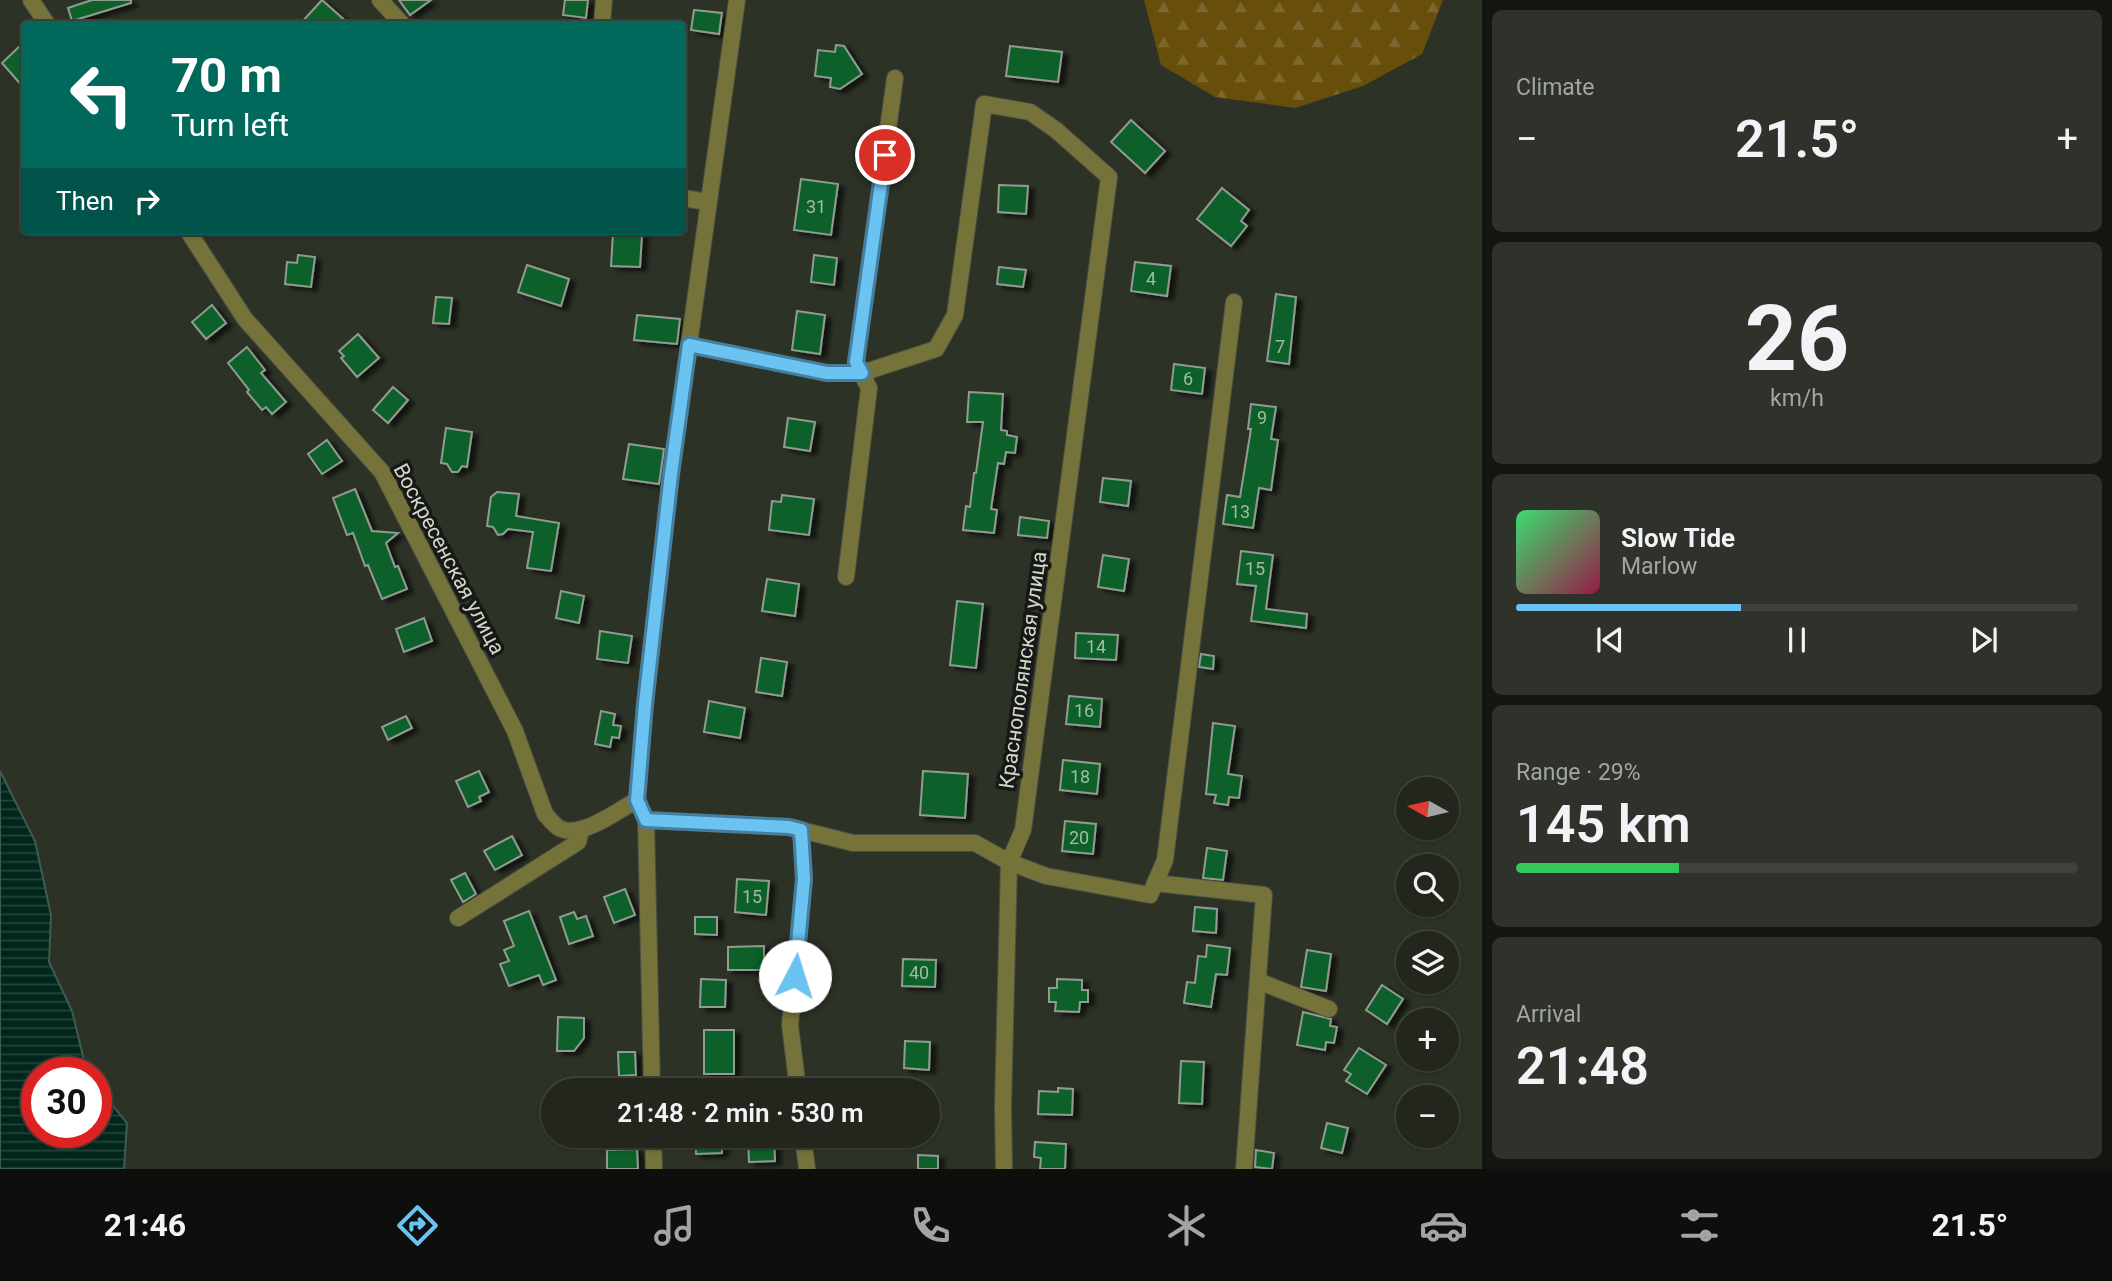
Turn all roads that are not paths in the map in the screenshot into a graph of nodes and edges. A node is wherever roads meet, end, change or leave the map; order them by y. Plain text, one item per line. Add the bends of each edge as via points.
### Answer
1 (31, 0) edge
2 (380, 0) edge
3 (604, 0) edge
4 (737, 0) edge
5 (45, 21) edge
6 (399, 21) edge
7 (602, 21) edge
8 (895, 78) dead end
9 (686, 199) edge
10 (708, 202) junction
11 (191, 235) edge
12 (1234, 302) dead end
13 (689, 345) junction
14 (862, 373) junction
15 (846, 577) dead end
16 (637, 800) junction
17 (646, 820) junction
18 (801, 830) junction
19 (581, 831) junction
20 (1009, 862) junction
21 (1153, 889) junction
22 (458, 918) dead end
23 (1258, 981) junction
24 (1329, 1009) dead end
25 (652, 1078) edge
26 (797, 1078) edge
27 (653, 1148) edge
28 (804, 1148) edge
29 (654, 1169) edge
30 (807, 1169) edge
31 (1004, 1169) edge
32 (1244, 1169) edge

1 - 5 street
2 - 6 street
3 - 7 street
4 - 10 street
8 - 14 street via 856,362
9 - 10 street
10 - 13 street
11 - 19 street, Воскресенская улица via 245,319 382,472 515,731 545,814 561,829
12 - 21 street via 1165,860
13 - 14 street via 827,373
13 - 16 street
14 - 15 street via 869,388
14 - 20 street, Краснополянская улица via 936,349 955,315 984,104 1030,112 1109,177 1023,830
16 - 17 street
16 - 19 street
17 - 18 street
17 - 25 street
18 - 20 street via 853,843 975,843
18 - 26 street via 804,879 790,1025
19 - 22 street via 578,842
20 - 21 street via 1046,876
20 - 31 street, Краснополянская улица
21 - 23 street via 1264,895
23 - 24 street
23 - 32 street
27 - 29 street
28 - 30 street

